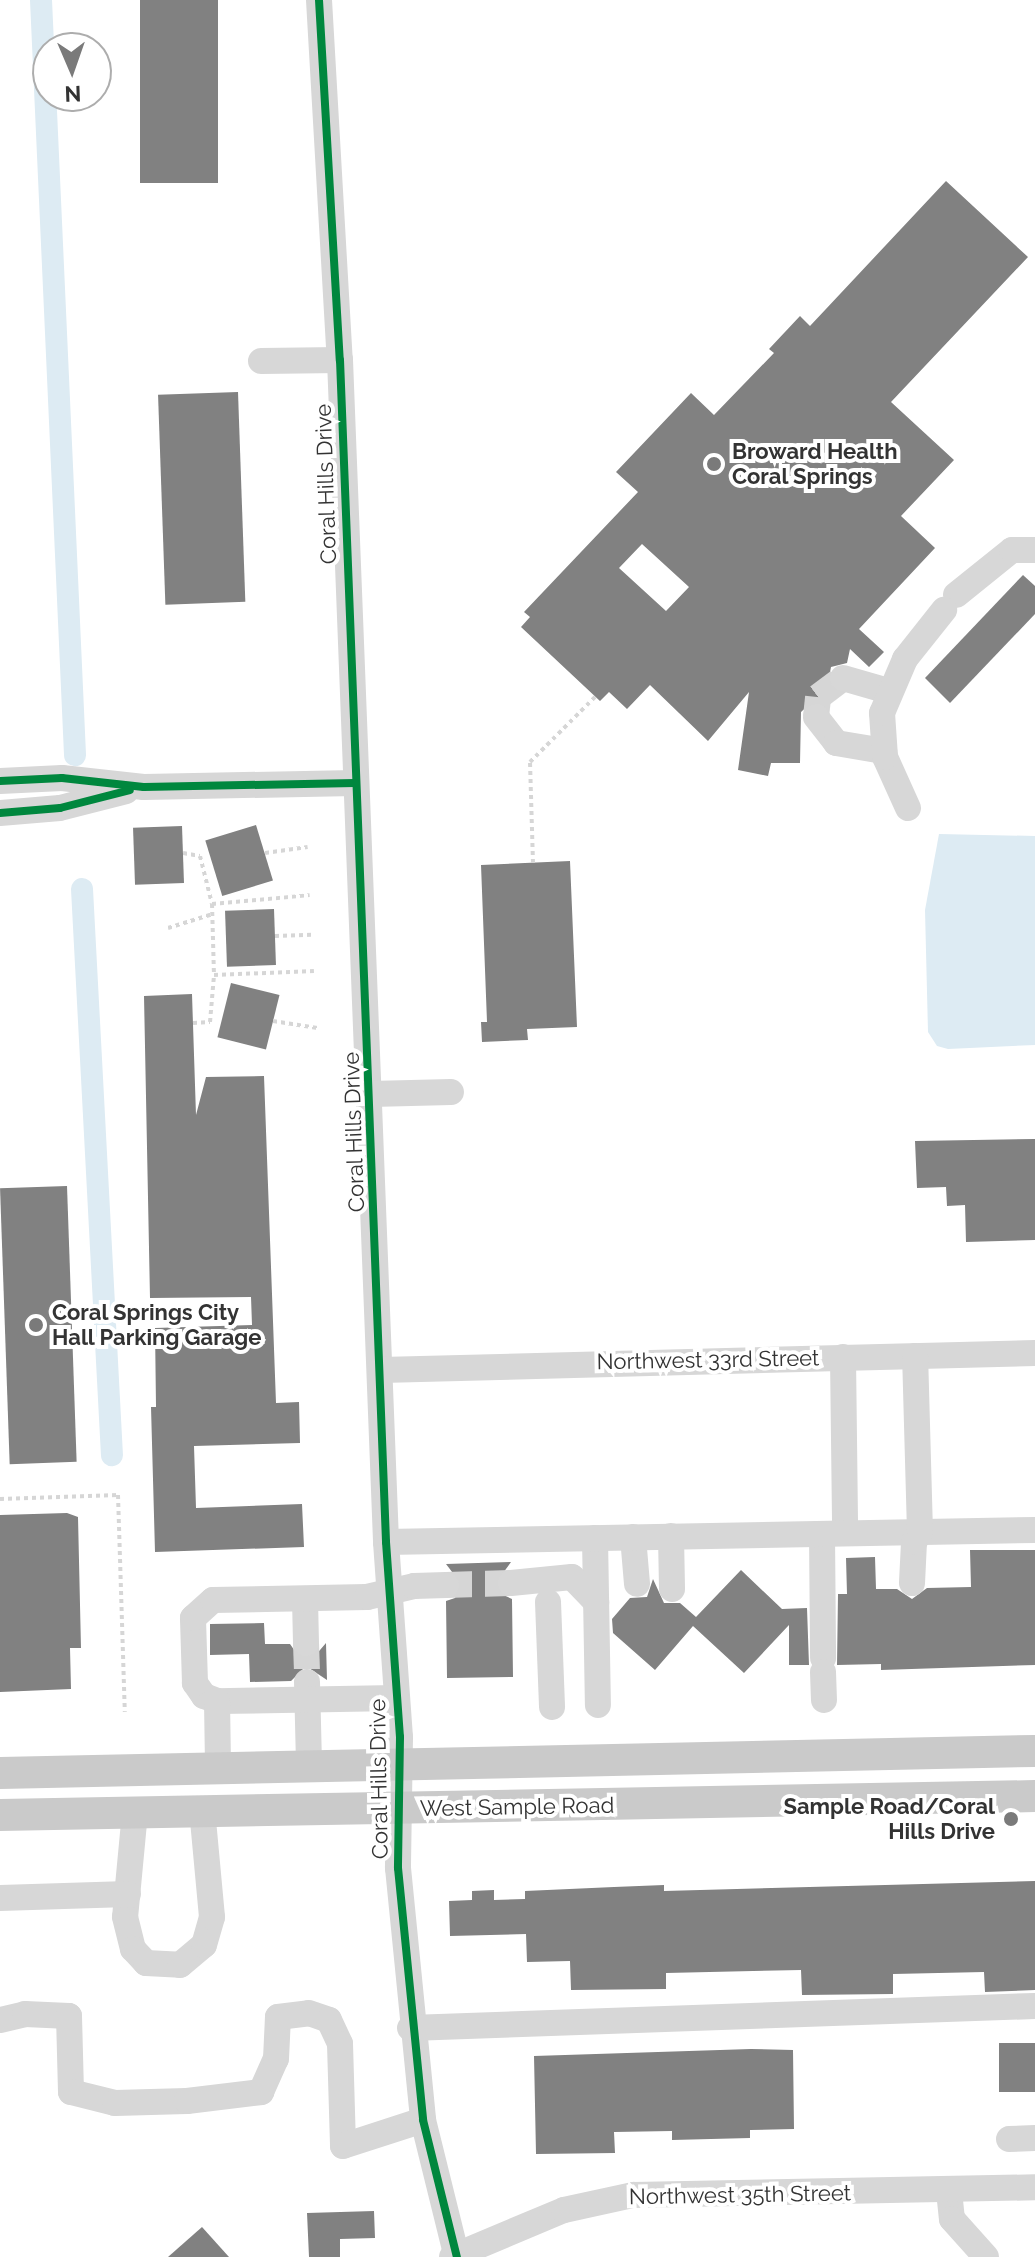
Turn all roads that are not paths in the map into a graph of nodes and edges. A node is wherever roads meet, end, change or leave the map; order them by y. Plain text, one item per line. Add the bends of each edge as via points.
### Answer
1 (319, 0) edge
2 (340, 360) junction
3 (261, 361) dead end
4 (1035, 550) edge
5 (843, 678) dead end
6 (888, 691) junction
7 (816, 717) dead end
8 (884, 751) junction
9 (0, 781) edge
10 (355, 783) junction
11 (144, 787) junction
12 (908, 808) dead end
13 (0, 813) edge
14 (451, 1092) dead end
15 (371, 1094) junction
16 (1035, 1353) edge
17 (915, 1356) junction
18 (843, 1357) junction
19 (381, 1370) junction
20 (1035, 1530) edge
21 (920, 1532) junction
22 (833, 1533) junction
23 (671, 1536) junction
24 (633, 1537) junction
25 (587, 1538) junction
26 (528, 1539) junction
27 (386, 1542) junction
28 (572, 1577) junction
29 (912, 1583) dead end
30 (637, 1584) dead end
31 (443, 1585) tunnel mouth
32 (672, 1589) dead end
33 (389, 1596) junction
34 (305, 1599) junction
35 (548, 1602) dead end
36 (596, 1602) junction
37 (306, 1643) tunnel mouth
38 (307, 1689) junction
39 (396, 1698) junction
40 (824, 1700) dead end
41 (217, 1701) junction
42 (598, 1705) dead end
43 (552, 1707) dead end
44 (1035, 1751) edge
45 (399, 1764) junction
46 (1035, 1764) edge
47 (309, 1766) junction
48 (218, 1768) junction
49 (0, 1773) edge
50 (1035, 1796) edge
51 (937, 1798) junction
52 (398, 1809) junction
53 (202, 1810) junction
54 (135, 1812) junction
55 (0, 1815) edge
56 (128, 1894) junction
57 (0, 1898) edge
58 (1035, 2006) edge
59 (0, 2020) edge
60 (410, 2028) junction
61 (423, 2120) junction
62 (1035, 2187) edge
63 (949, 2191) junction
64 (455, 2256) edge
65 (986, 2257) edge

1 - 2 street, Coral Hills Drive
2 - 3 street
2 - 10 street, Coral Hills Drive
4 - 6 street via 1012,550 950,602
5 - 6 street
6 - 8 street via 882,713
7 - 8 street via 836,743
8 - 12 street
9 - 11 street via 62,778
10 - 11 street
10 - 15 street, Coral Hills Drive
11 - 13 street via 60,808
14 - 15 street
15 - 19 street, Coral Hills Drive
16 - 17 street, Northwest 33rd Street
17 - 18 street, Northwest 33rd Street
17 - 21 street
18 - 19 street, Northwest 33rd Street
18 - 22 street
19 - 27 street, Coral Hills Drive
20 - 21 street
21 - 22 street
21 - 29 street via 914,1542
22 - 23 street
22 - 40 street
23 - 24 street
23 - 32 street
24 - 25 street
24 - 30 street
25 - 26 street
25 - 28 street
25 - 36 street
26 - 27 street
26 - 28 street via 520,1581
27 - 33 street, Coral Hills Drive
28 - 36 street
31 - 33 street via 414,1586
33 - 34 street
33 - 39 street, Coral Hills Drive
34 - 37 street
34 - 41 street via 213,1600 198,1609 193,1618 195,1683 197,1691
35 - 43 street
36 - 42 street
38 - 39 street
38 - 41 street
38 - 47 street
39 - 45 street, Coral Hills Drive
41 - 48 street
44 - 45 main road, West Sample Road
45 - 47 main road, West Sample Road
45 - 52 street, Coral Hills Drive
46 - 51 main road
47 - 48 main road, West Sample Road
48 - 49 main road, West Sample Road
50 - 51 main road, West Sample Road
51 - 52 main road, West Sample Road
52 - 53 main road, West Sample Road
52 - 60 street, Coral Hills Drive
53 - 54 main road, West Sample Road
53 - 56 street via 212,1917 204,1945 193,1959 180,1965 146,1963 133,1949 125,1917
54 - 55 main road, West Sample Road
54 - 56 street
56 - 57 street
58 - 60 street
59 - 61 street via 25,2014 69,2016 71,2092 115,2103 172,2102 261,2092 276,2059 278,2017 309,2013 329,2020 340,2044 343,2146
60 - 61 street, Coral Hills Drive
61 - 64 street, Coral Hills Drive
62 - 63 street, Northwest 35th Street
63 - 64 street, Northwest 35th Street via 633,2195 564,2210
63 - 65 street via 952,2219

